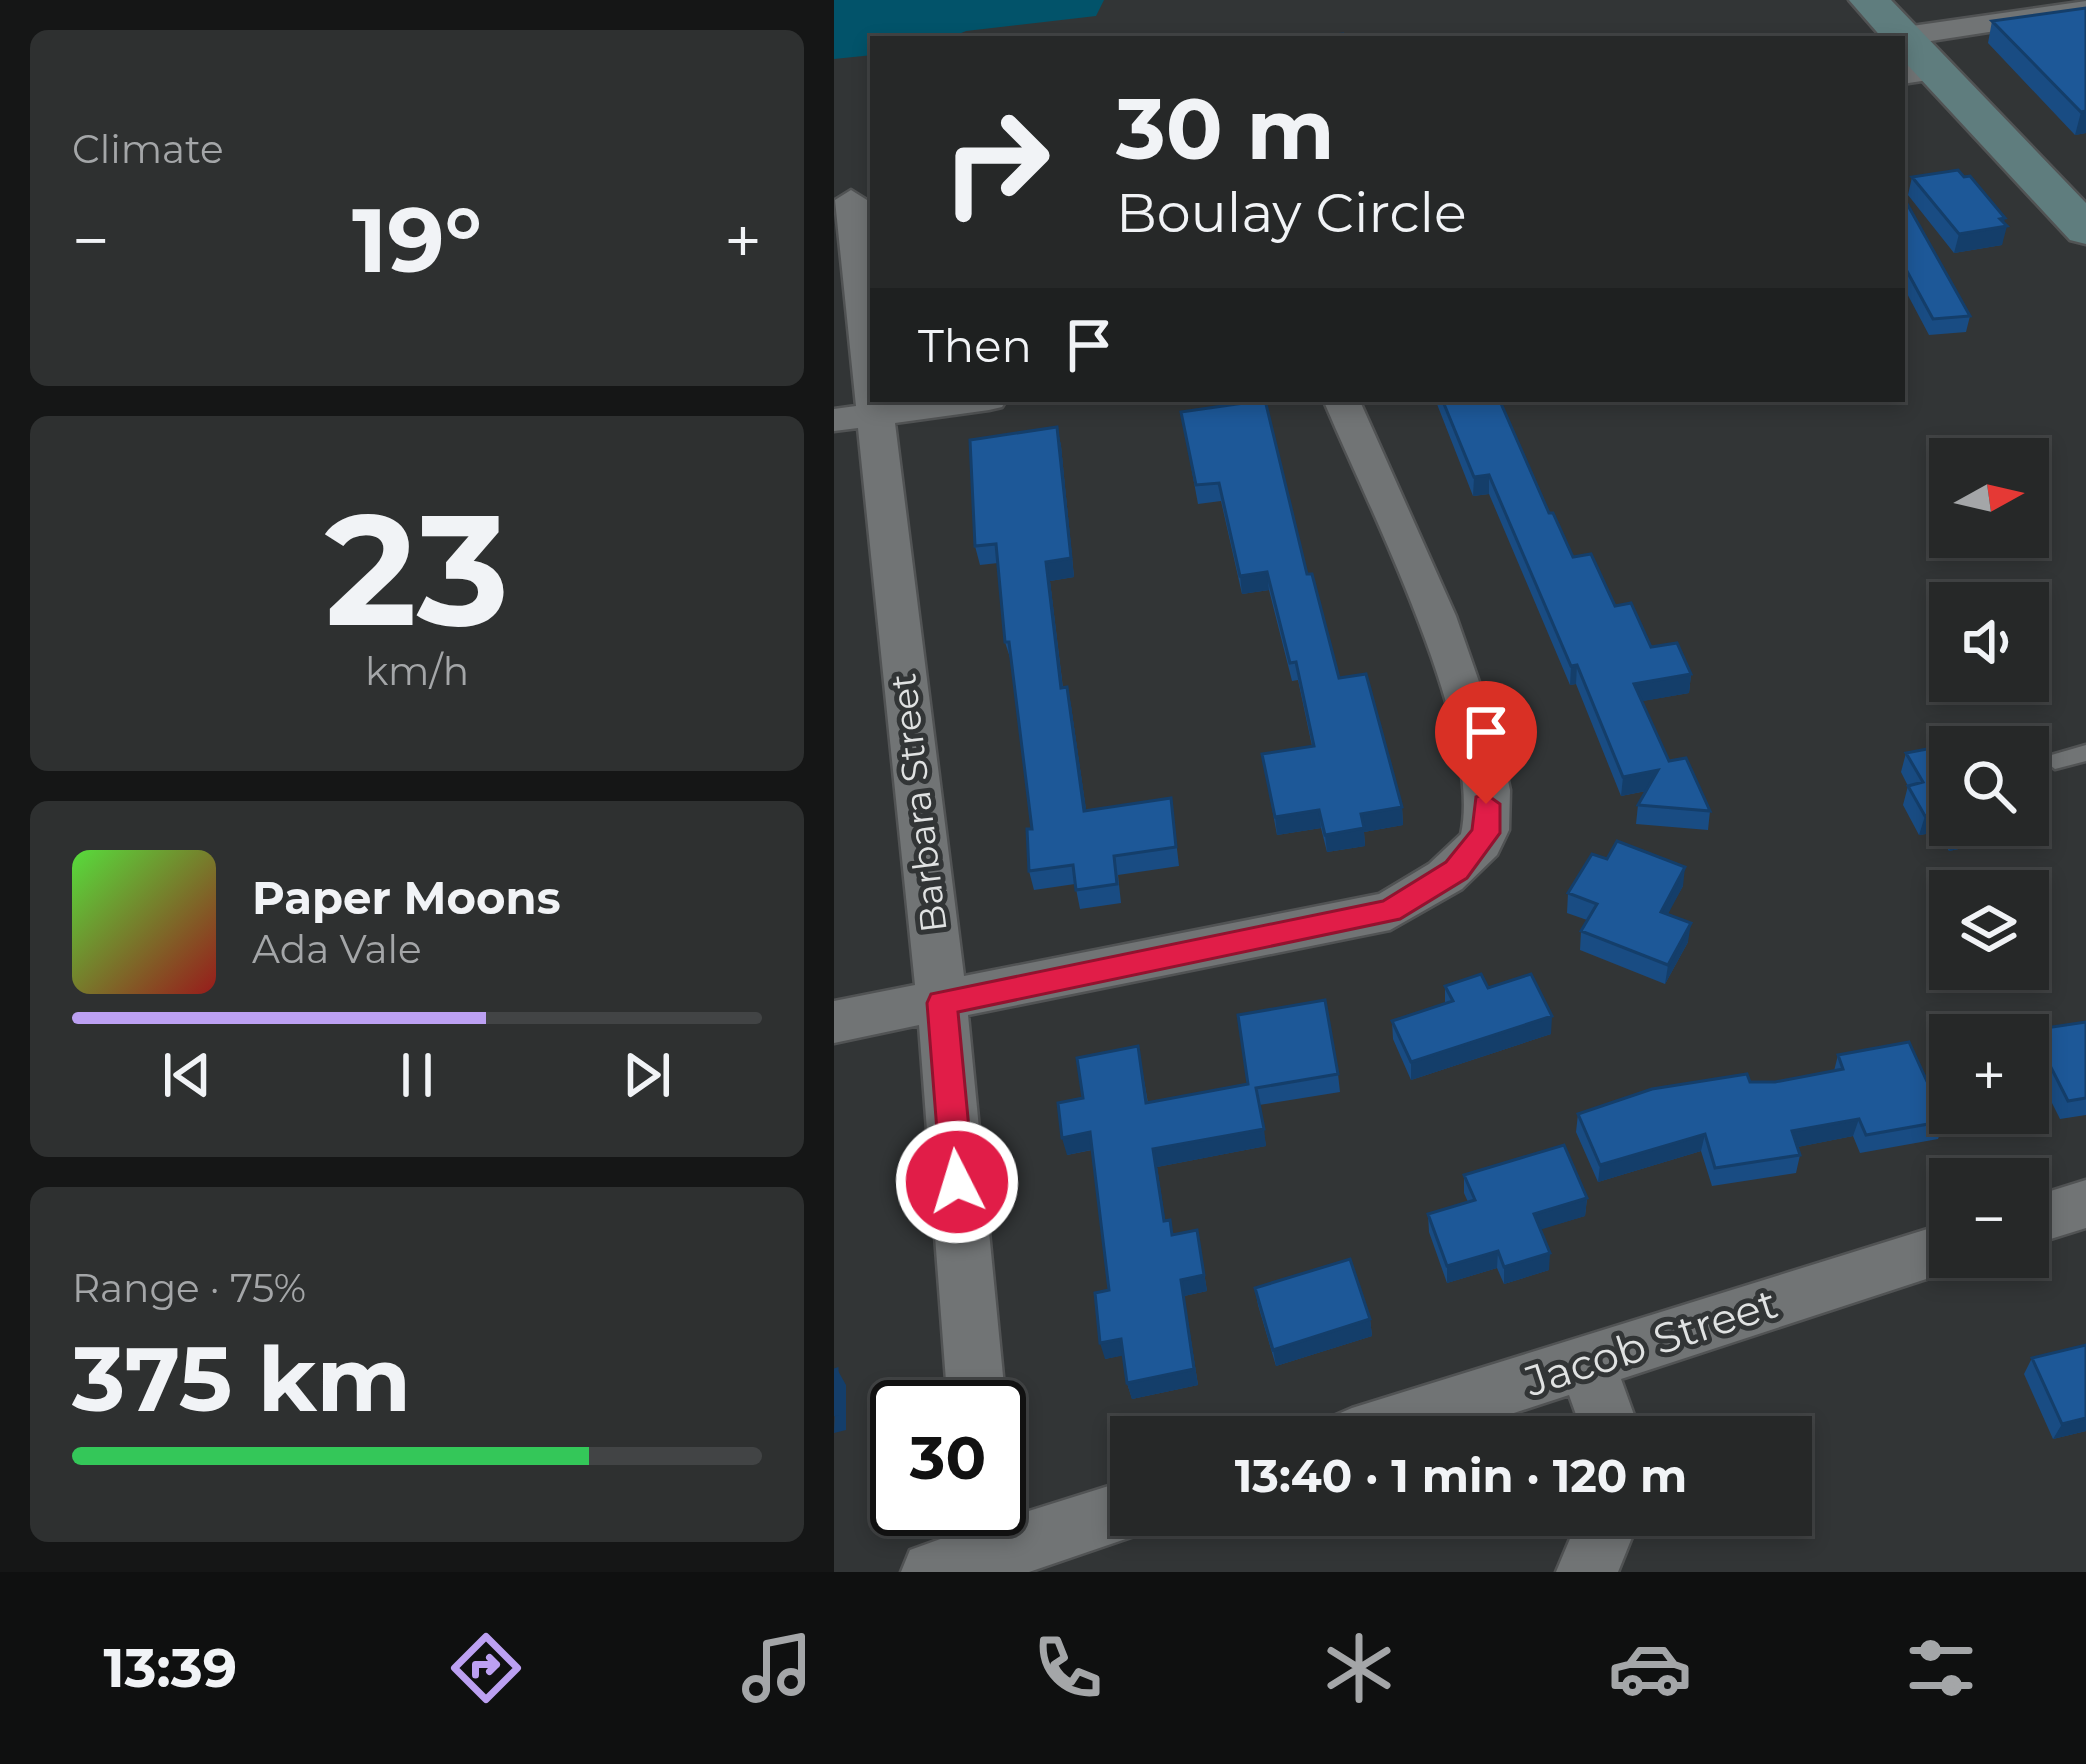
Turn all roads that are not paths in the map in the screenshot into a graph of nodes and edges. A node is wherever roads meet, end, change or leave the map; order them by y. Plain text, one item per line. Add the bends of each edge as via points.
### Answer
1 (1869, 0) edge
2 (2081, 6) edge
3 (1896, 36) edge
4 (1915, 61) edge
5 (853, 200) edge
6 (2086, 230) edge
7 (966, 402) edge
8 (1342, 402) edge
9 (853, 417) edge
10 (2086, 753) edge
11 (2055, 760) dead end
12 (942, 1003) junction
13 (834, 1022) edge
14 (2086, 1204) edge
15 (2049, 1215) edge
16 (1929, 1254) edge
17 (1586, 1363) junction
18 (975, 1380) edge
19 (1418, 1416) edge
20 (1605, 1416) edge
21 (1110, 1514) edge
22 (1602, 1536) edge
23 (969, 1545) edge
24 (1587, 1572) edge

1 - 3 main road
2 - 4 street
4 - 6 main road
5 - 9 street, Barbara Street
7 - 9 street
8 - 12 street via 1446,644 1486,776 1486,833 1456,870 1390,910
9 - 12 street, Barbara Street
10 - 11 lane
12 - 13 street
12 - 18 street, Barbara Street
14 - 15 street
16 - 17 street, Jacob Street
17 - 19 street, Jacob Street
17 - 20 street
21 - 23 street
22 - 24 street

